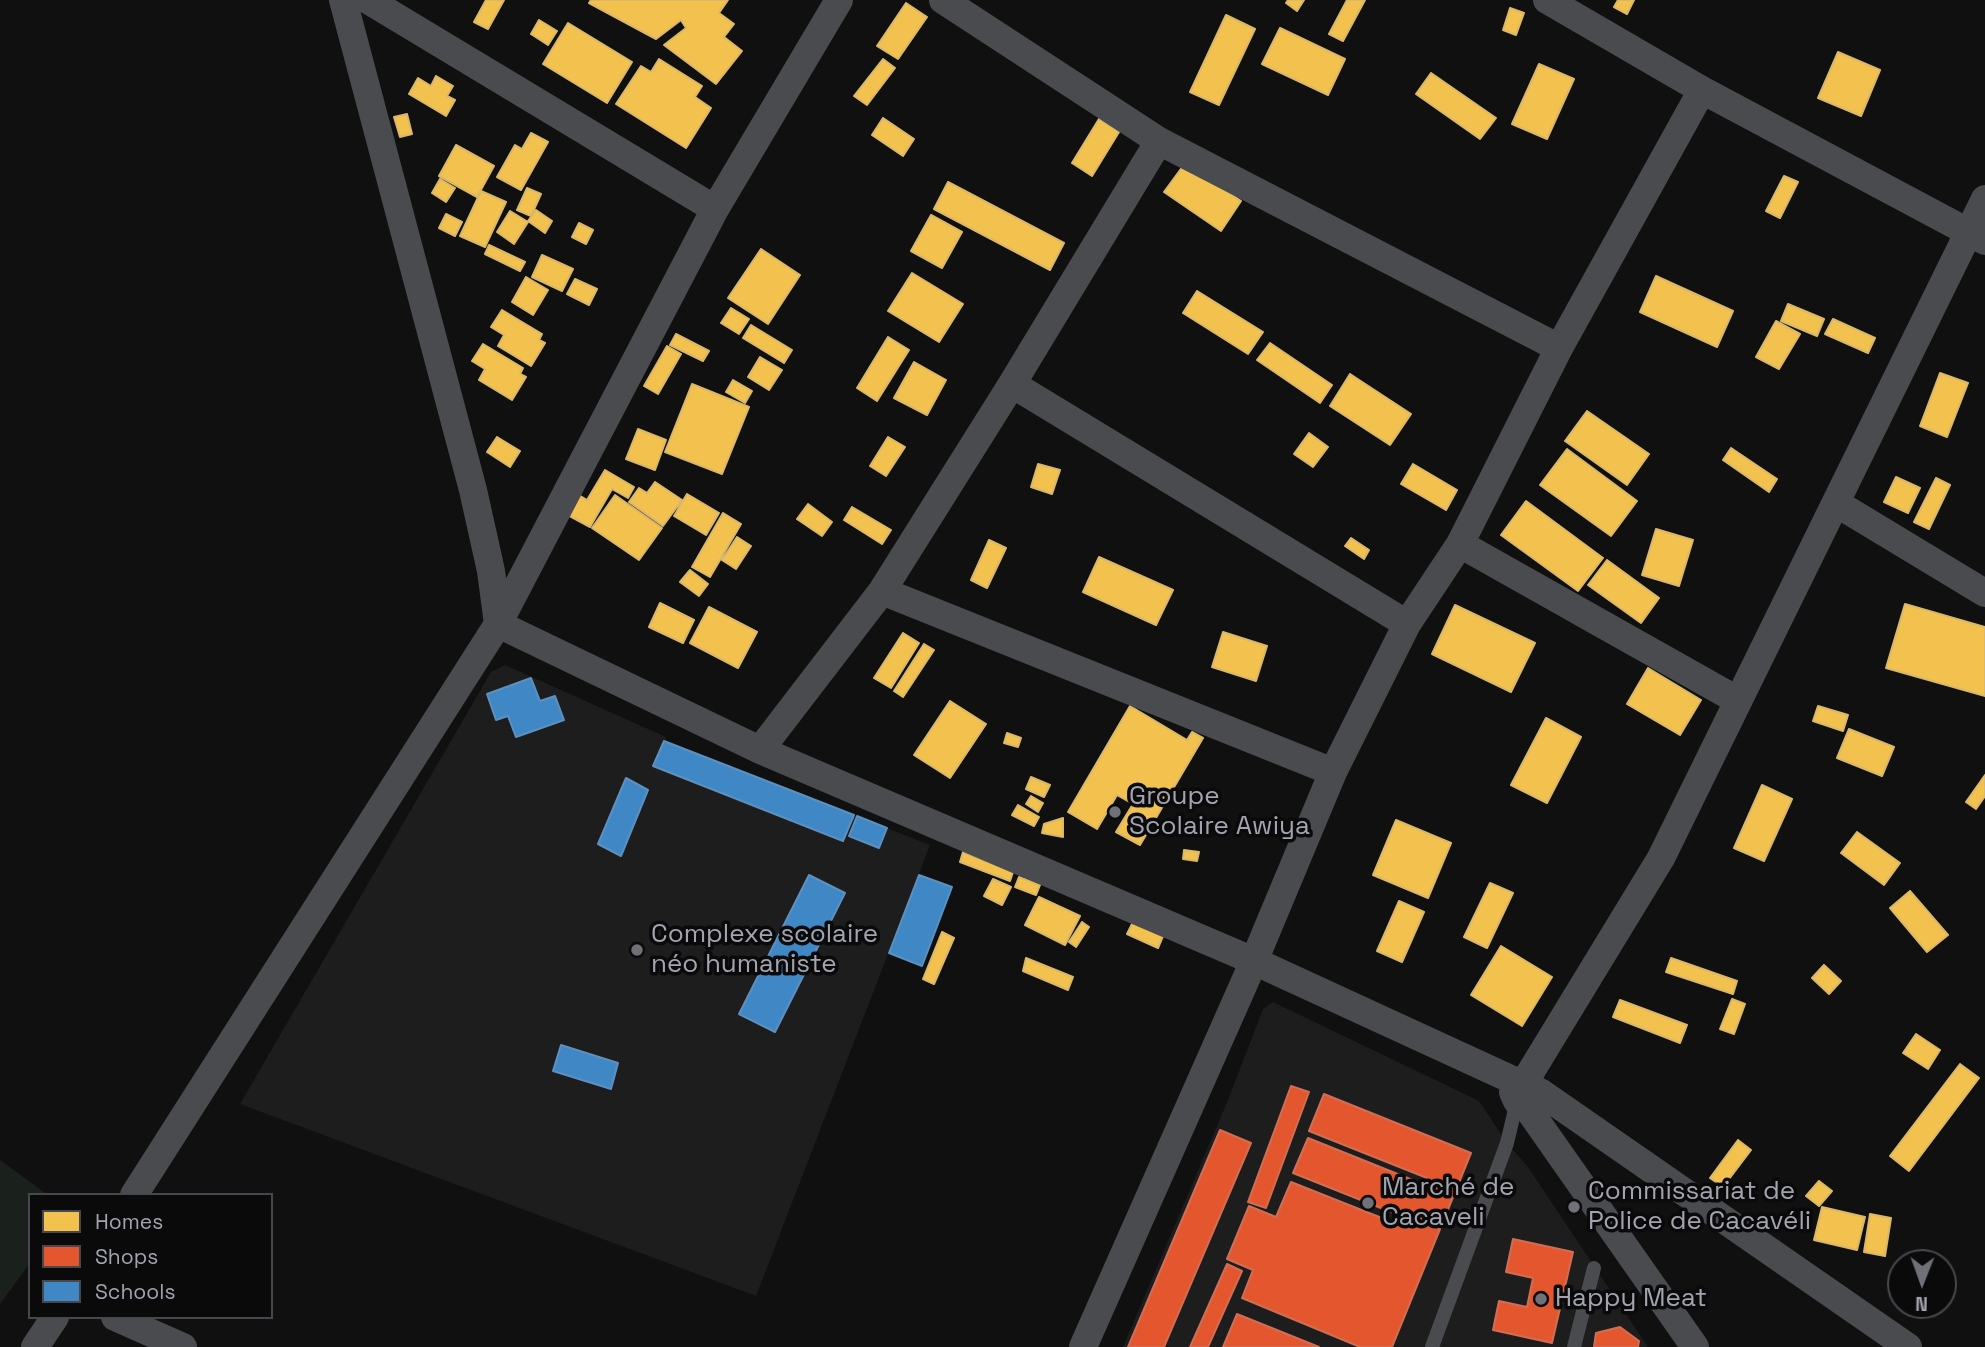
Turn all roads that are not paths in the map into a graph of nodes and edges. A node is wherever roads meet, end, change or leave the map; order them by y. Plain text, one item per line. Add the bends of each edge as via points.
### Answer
1 (343, 0) edge
2 (368, 0) edge
3 (839, 0) edge
4 (943, 0) edge
5 (1547, 0) edge
6 (1702, 90) junction
7 (1159, 141) junction
8 (1985, 199) edge
9 (715, 209) junction
10 (1976, 236) edge
11 (1559, 348) junction
12 (1012, 384) junction
13 (1836, 503) junction
14 (1460, 544) junction
15 (882, 591) junction
16 (1985, 593) edge
17 (498, 624) junction
18 (1407, 624) junction
19 (1737, 700) junction
20 (760, 750) junction
21 (1332, 772) junction
22 (1254, 961) junction
23 (1525, 1092) junction
24 (135, 1193) edge
25 (1594, 1268) dead end
26 (54, 1319) edge
27 (120, 1319) edge
28 (35, 1347) edge
29 (183, 1347) edge
30 (1083, 1347) edge
31 (1432, 1347) edge
32 (1574, 1347) edge
33 (1695, 1347) edge
34 (1908, 1347) edge

1 - 17 street via 473,490
2 - 9 street
3 - 9 street
4 - 7 street
5 - 6 street
6 - 10 street
6 - 11 street
7 - 11 street
7 - 12 street
8 - 10 street
9 - 17 street
10 - 13 street
11 - 14 street
12 - 15 street
12 - 18 street
13 - 16 street
13 - 19 street
14 - 18 street
14 - 19 street
15 - 20 street
15 - 21 street
17 - 20 street
17 - 24 street
18 - 21 street
19 - 23 street via 1661,858
20 - 22 street
21 - 22 street
22 - 23 street
22 - 30 street
23 - 31 lane
23 - 33 street
23 - 34 street
25 - 32 lane
26 - 28 street
27 - 29 street

